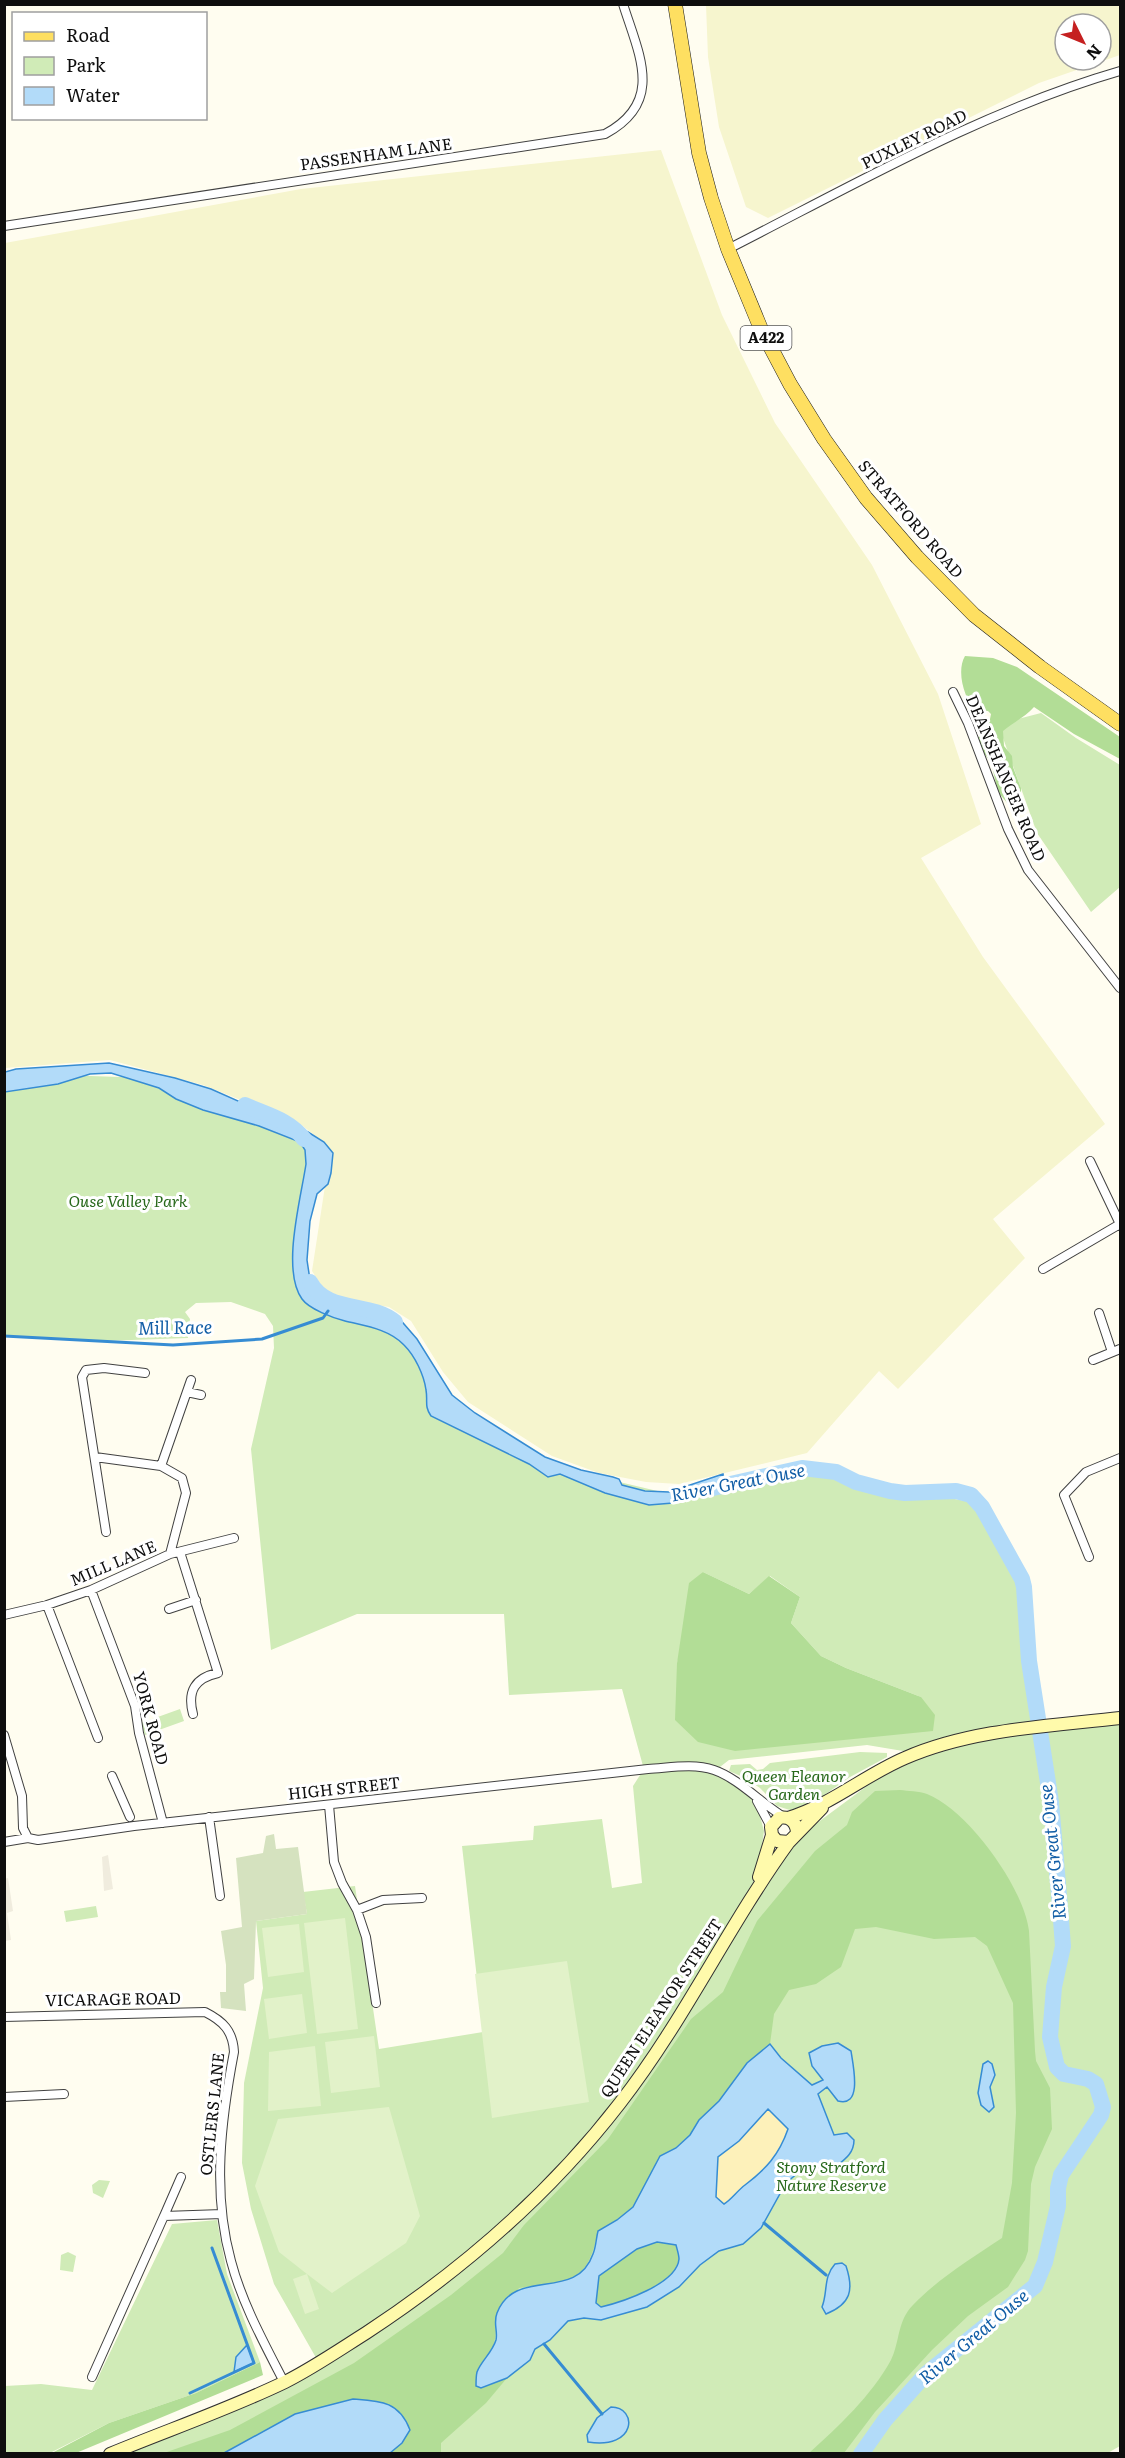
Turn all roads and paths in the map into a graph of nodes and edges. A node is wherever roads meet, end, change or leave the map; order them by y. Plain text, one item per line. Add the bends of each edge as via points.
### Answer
1 (623, 4) edge
2 (675, 4) edge
3 (1120, 71) edge
4 (4, 226) edge
5 (728, 249) junction
6 (953, 692) dead end
7 (1120, 724) edge
8 (1120, 988) edge
9 (1090, 1161) dead end
10 (1120, 1225) edge
11 (1043, 1269) dead end
12 (1099, 1313) dead end
13 (1117, 1350) edge
14 (1093, 1360) dead end
15 (145, 1373) dead end
16 (191, 1380) dead end
17 (187, 1392) junction
18 (201, 1395) dead end
19 (95, 1457) junction
20 (1120, 1458) edge
21 (161, 1466) junction
22 (106, 1532) dead end
23 (234, 1538) dead end
24 (180, 1552) junction
25 (170, 1554) junction
26 (1089, 1557) dead end
27 (91, 1590) junction
28 (196, 1600) junction
29 (47, 1605) junction
30 (169, 1609) dead end
31 (4, 1615) edge
32 (193, 1714) dead end
33 (1116, 1719) edge
34 (4, 1735) edge
35 (98, 1738) dead end
36 (112, 1776) dead end
37 (755, 1798) junction
38 (829, 1801) junction
39 (329, 1805) junction
40 (130, 1817) dead end
41 (209, 1817) junction
42 (786, 1817) junction
43 (163, 1823) junction
44 (771, 1831) junction
45 (793, 1837) junction
46 (27, 1838) junction
47 (4, 1842) edge
48 (756, 1887) junction
49 (220, 1896) dead end
50 (422, 1898) dead end
51 (357, 1911) junction
52 (376, 2003) dead end
53 (4, 2017) edge
54 (221, 2020) joint
55 (64, 2094) dead end
56 (4, 2097) edge
57 (182, 2177) dead end
58 (222, 2214) junction
59 (164, 2216) junction
60 (92, 2377) dead end
61 (284, 2382) junction
62 (110, 2454) edge

1 - 4 street, PASSENHAM LANE via 644,72 642,88 638,106 627,120 605,134
2 - 5 main road, STRATFORD ROAD / A422 via 699,153
3 - 5 street, PUXLEY ROAD via 1079,83 944,139
5 - 7 main road, STRATFORD ROAD / A422 via 761,329 790,384 866,498 974,615
6 - 8 street, DEANSHANGER ROAD via 1028,870
9 - 10 street
10 - 11 street
12 - 13 street
13 - 14 street
15 - 19 street via 86,1370 82,1377
16 - 17 street
17 - 18 street
17 - 21 street
19 - 21 street
19 - 22 street
20 - 26 street via 1086,1472 1064,1495
21 - 25 street via 183,1478 186,1493
23 - 24 street, MILL LANE
24 - 25 street, MILL LANE
24 - 28 street
25 - 27 street, MILL LANE
27 - 29 street, MILL LANE
27 - 43 street, YORK ROAD via 135,1706
28 - 30 street
28 - 32 street via 218,1673 206,1676 191,1690
29 - 31 street, MILL LANE
29 - 35 street
33 - 38 street, QUEEN ELEANOR STREET via 1000,1733 934,1748 879,1770
34 - 46 street via 22,1796
36 - 40 street
37 - 39 street, HIGH STREET via 715,1770 689,1766
37 - 42 street, HIGH STREET
37 - 44 street
38 - 42 street, QUEEN ELEANOR STREET
38 - 45 street, QUEEN ELEANOR STREET
39 - 41 street, HIGH STREET
39 - 51 street via 334,1862
41 - 43 street, HIGH STREET
41 - 49 street
42 - 44 street via 779,1818
42 - 45 street via 795,1823
43 - 46 street, HIGH STREET via 38,1840
44 - 45 street via 781,1843
44 - 48 street, QUEEN ELEANOR STREET
45 - 48 street, QUEEN ELEANOR STREET
46 - 47 street, HIGH STREET
48 - 61 street, QUEEN ELEANOR STREET via 653,2056 621,2102 553,2181 494,2238 436,2284 320,2363
50 - 51 street via 383,1900
51 - 52 street via 366,1937
53 - 54 street, VICARAGE ROAD via 205,2012
54 - 58 street, OSTLERS LANE via 233,2041 234,2052 223,2122 219,2178
55 - 56 street
57 - 59 street
58 - 59 street
58 - 61 street, OSTLERS LANE via 230,2260 251,2316
59 - 60 street
61 - 62 street, QUEEN ELEANOR STREET

